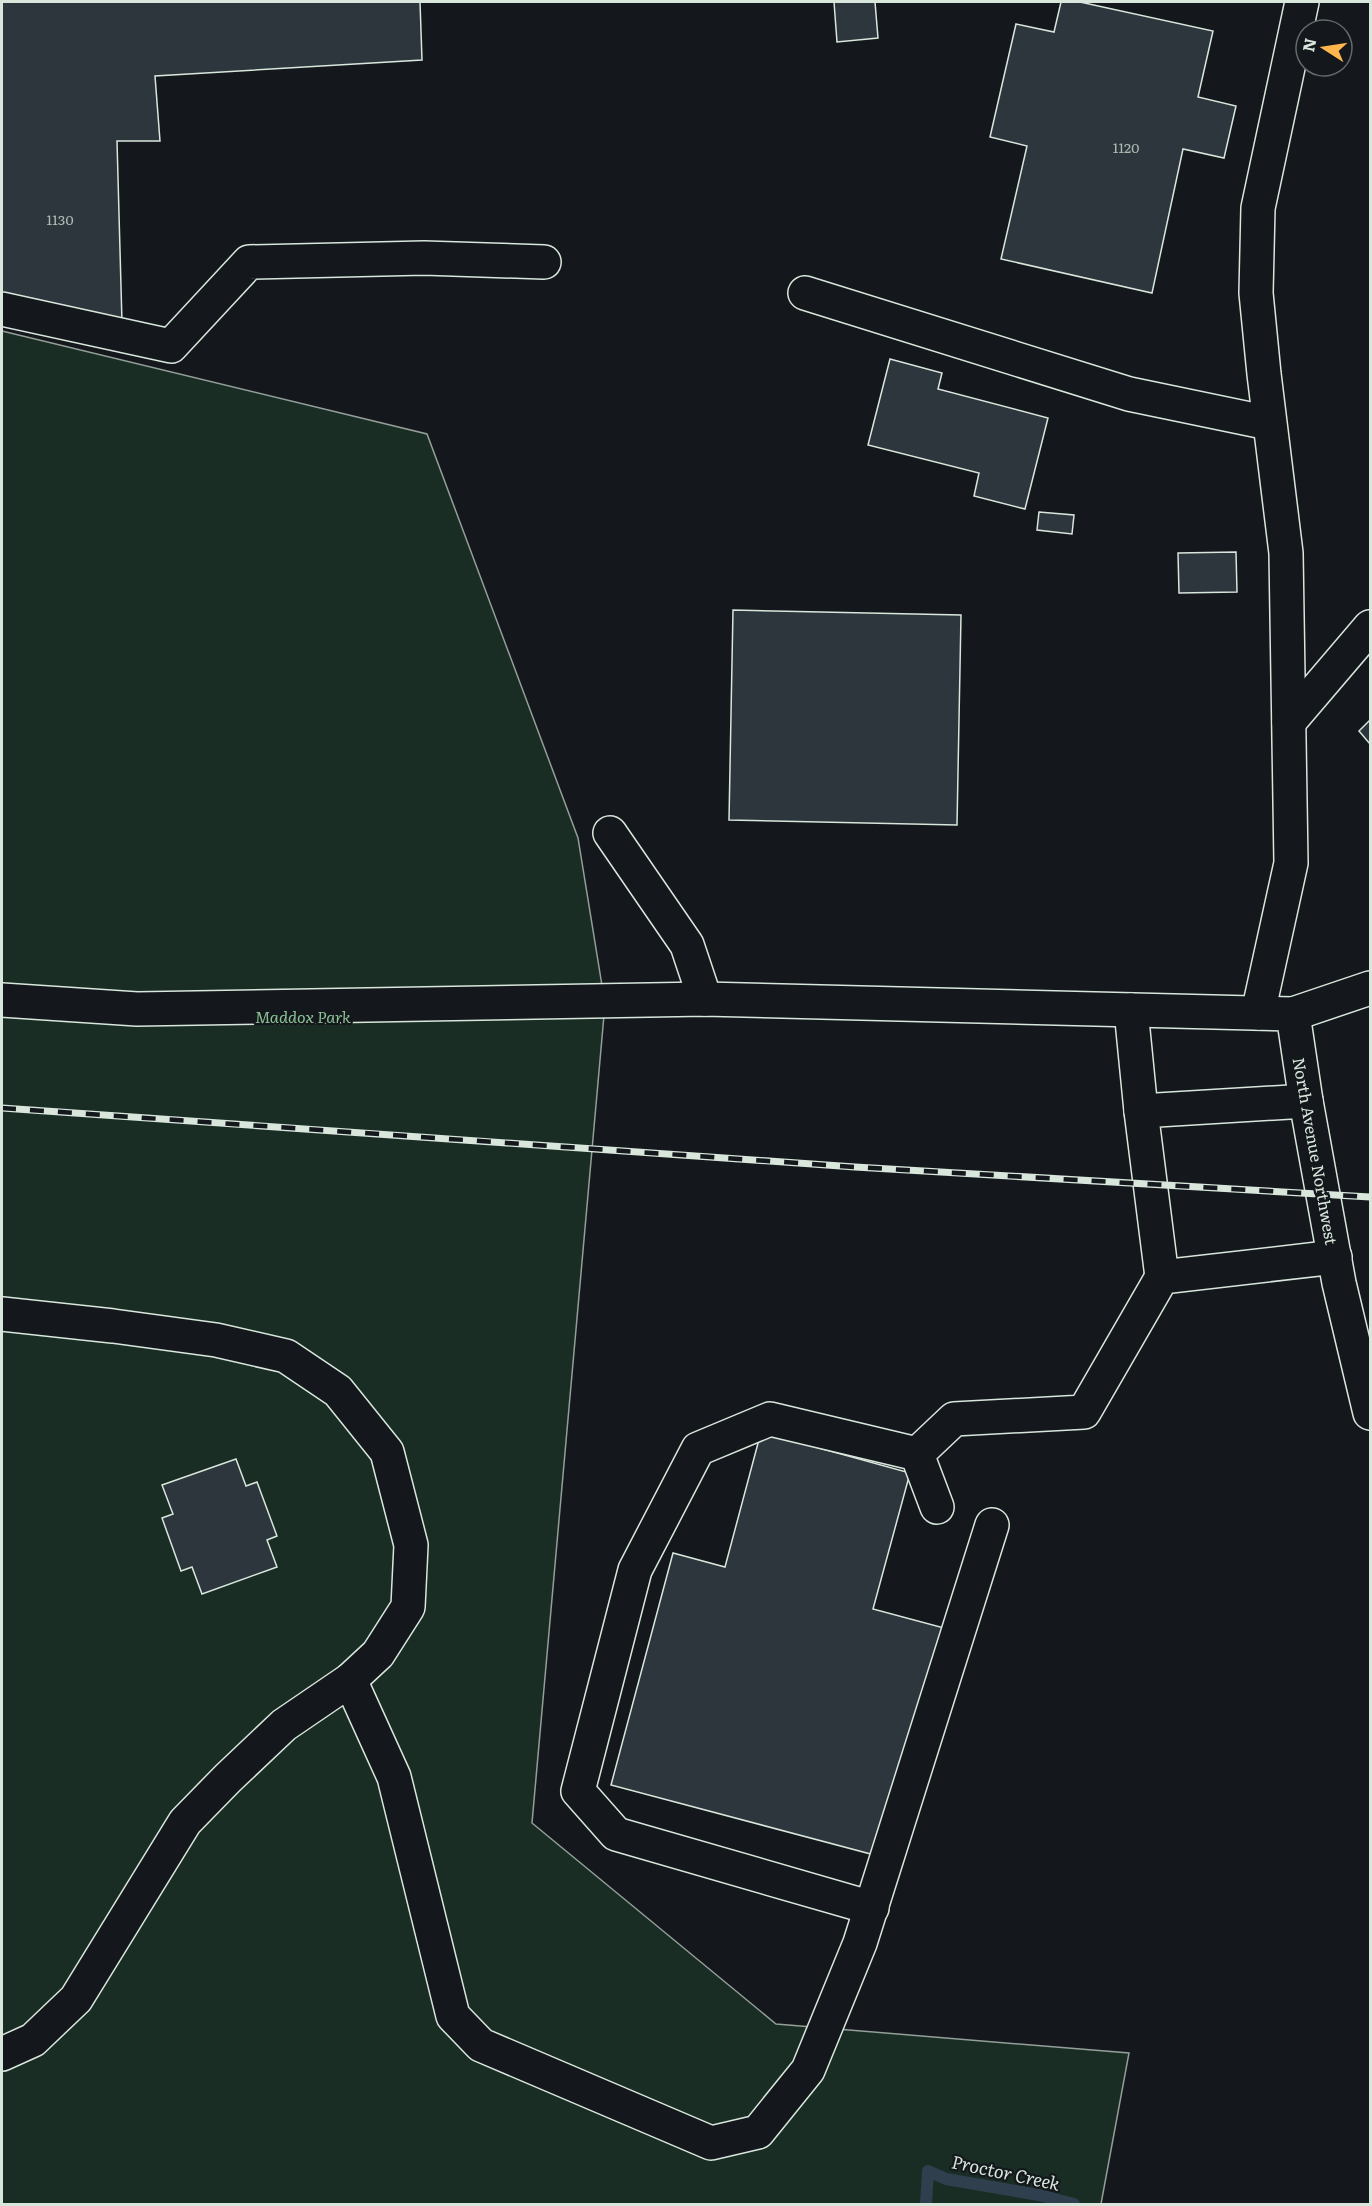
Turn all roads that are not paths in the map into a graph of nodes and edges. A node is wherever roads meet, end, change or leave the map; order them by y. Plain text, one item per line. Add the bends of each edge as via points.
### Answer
1 (1302, 2) edge
2 (544, 262) dead end
3 (805, 293) dead end
4 (2, 309) edge
5 (1269, 423) junction
6 (1371, 627) edge
7 (1289, 722) junction
8 (610, 833) dead end
9 (1371, 988) edge
10 (705, 999) junction
11 (2, 1000) edge
12 (1131, 1010) junction
13 (1258, 1013) junction
14 (1293, 1014) junction
15 (1306, 1101) junction
16 (1142, 1111) junction
17 (1335, 1257) junction
18 (1162, 1277) junction
19 (2, 1314) edge
20 (1371, 1413) edge
21 (917, 1454) junction
22 (937, 1507) dead end
23 (992, 1525) dead end
24 (350, 1680) junction
25 (872, 1908) junction
26 (2, 2054) edge

1 - 5 street via 1258,208 1256,293
2 - 4 street via 424,258 249,262 171,346
3 - 5 street via 1129,394
5 - 7 street via 1286,553
6 - 7 street
7 - 13 street via 1291,863
8 - 10 street via 687,945
9 - 14 street
10 - 11 street via 137,1009
10 - 12 street
12 - 13 street
12 - 16 street
13 - 14 street
14 - 15 street, North Avenue Northwest
15 - 16 street
15 - 17 street, North Avenue Northwest
16 - 18 street
17 - 18 street
17 - 20 street, North Avenue Northwest
18 - 21 street via 1084,1412 954,1419
19 - 24 street via 216,1340 286,1356 338,1391 387,1452 411,1545 408,1607 378,1654
21 - 22 street
21 - 25 street via 770,1419 698,1449 635,1570 578,1791 616,1834
23 - 25 street
24 - 25 street via 394,1777 453,2016 481,2045 711,2143 758,2132 808,2070
24 - 26 street via 284,1725 185,1822 76,2000 33,2040

